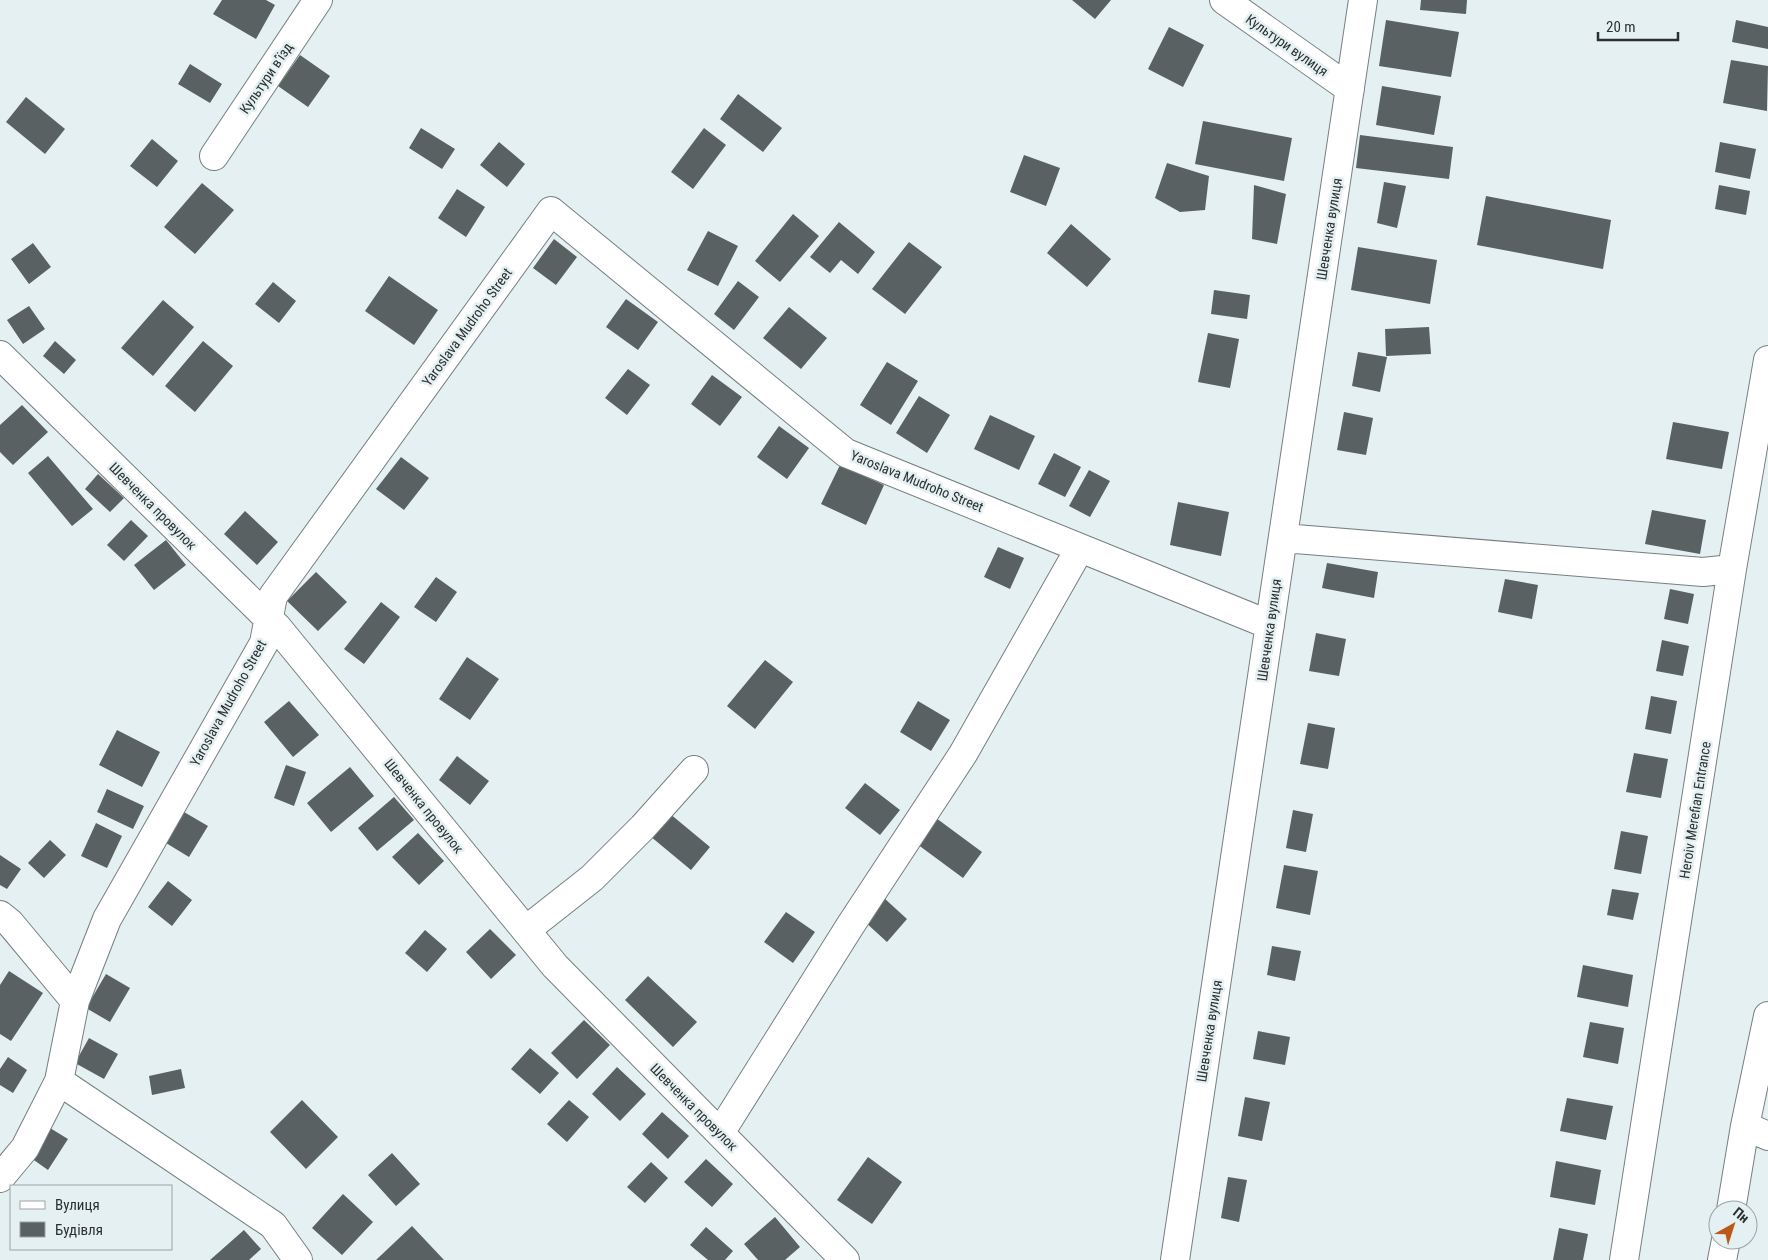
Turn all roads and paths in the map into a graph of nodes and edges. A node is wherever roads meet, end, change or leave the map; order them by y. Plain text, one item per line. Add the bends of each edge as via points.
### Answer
1 (318, 0) edge
2 (1224, 0) edge
3 (1364, 0) edge
4 (1350, 89) junction
5 (214, 156) dead end
6 (0, 355) edge
7 (1768, 360) edge
8 (1282, 538) junction
9 (1080, 548) junction
10 (1732, 569) junction
11 (268, 620) junction
12 (1270, 625) junction
13 (694, 770) dead end
14 (0, 915) edge
15 (526, 930) junction
16 (76, 1001) junction
17 (1768, 1016) edge
18 (59, 1081) junction
19 (1756, 1131) edge
20 (720, 1133) junction
21 (0, 1178) edge
22 (1734, 1200) edge
23 (298, 1260) edge
24 (845, 1260) edge
25 (1175, 1260) edge
26 (1624, 1260) edge

1 - 5 street, Культури в’їзд
2 - 4 street, Культури вулиця
3 - 4 street, Шевченка вулиця
4 - 8 street, Шевченка вулиця
6 - 11 street, Шевченка провулок
7 - 10 street, Heroiv Merefian Entrance
8 - 10 street via 1703,572
8 - 12 street, Шевченка вулиця
9 - 11 street, Yaroslava Mudroho Street via 846,453 551,211 273,596
9 - 12 street, Yaroslava Mudroho Street
9 - 20 street via 963,754
10 - 26 street, Heroiv Merefian Entrance
11 - 15 street, Шевченка провулок
11 - 16 street, Yaroslava Mudroho Street via 264,643 107,919
12 - 25 street, Шевченка вулиця
13 - 15 street via 592,878
14 - 16 street
15 - 20 street, Шевченка провулок via 555,966
16 - 18 street, Yaroslava Mudroho Street
17 - 19 street
18 - 21 street, Yaroslava Mudroho Street via 25,1148
18 - 23 street via 273,1226
19 - 22 street
20 - 24 street, Шевченка провулок

